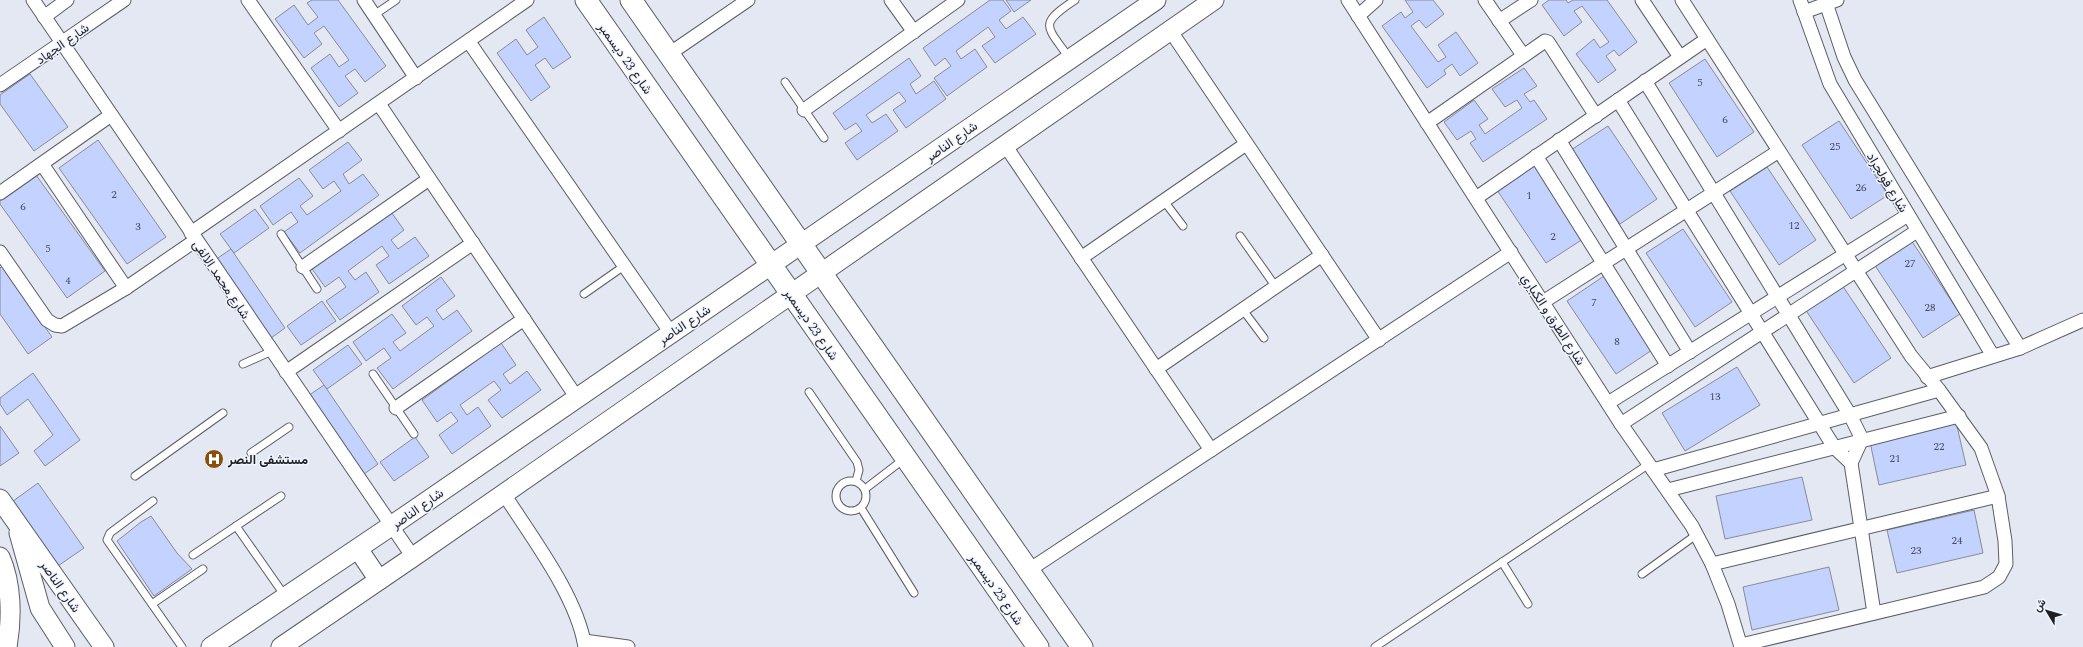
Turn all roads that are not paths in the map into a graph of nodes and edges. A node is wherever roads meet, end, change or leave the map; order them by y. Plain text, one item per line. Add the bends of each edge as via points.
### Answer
1 (33, 0) edge
2 (68, 0) edge
3 (124, 0) edge
4 (248, 0) edge
5 (364, 0) edge
6 (396, 0) edge
7 (527, 0) edge
8 (586, 0) edge
9 (631, 0) edge
10 (748, 0) edge
11 (892, 0) edge
12 (958, 0) edge
13 (1075, 0) edge
14 (1156, 0) edge
15 (1214, 0) edge
16 (1348, 0) edge
17 (1376, 0) edge
18 (1485, 0) edge
19 (1531, 0) edge
20 (1642, 0) edge
21 (1682, 0) edge
22 (1830, 1) edge
23 (1802, 6) edge
24 (374, 15) junction
25 (1358, 16) junction
26 (44, 17) junction
27 (1499, 21) junction
28 (1170, 30) junction
29 (914, 32) junction
30 (1707, 39) junction
31 (469, 42) junction
32 (62, 43) junction
33 (669, 54) junction
34 (1523, 55) junction
35 (1680, 57) junction
36 (1070, 59) junction
37 (416, 78) junction
38 (1646, 81) junction
39 (785, 82) dead end
40 (0, 85) edge
41 (1618, 100) junction
42 (379, 104) junction
43 (804, 110) junction
44 (111, 115) junction
45 (1596, 116) junction
46 (1427, 123) junction
47 (339, 131) junction
48 (824, 138) dead end
49 (1559, 140) junction
50 (1246, 144) junction
51 (1005, 145) junction
52 (1779, 151) junction
53 (1536, 156) junction
54 (42, 164) junction
55 (429, 179) junction
56 (0, 193) edge
57 (1714, 193) junction
58 (1476, 198) junction
59 (1164, 201) junction
60 (1687, 210) junction
61 (1908, 215) junction
62 (1183, 226) dead end
63 (1917, 231) junction
64 (281, 234) dead end
65 (1240, 236) dead end
66 (193, 237) junction
67 (473, 243) junction
68 (801, 244) junction
69 (1626, 249) junction
70 (0, 252) edge
71 (1511, 252) junction
72 (1846, 254) junction
73 (1322, 255) junction
74 (1081, 258) junction
75 (1603, 263) junction
76 (771, 265) junction
77 (624, 266) junction
78 (303, 267) junction
79 (1856, 271) junction
80 (822, 273) junction
81 (1276, 287) junction
82 (126, 288) junction
83 (317, 289) dead end
84 (584, 294) dead end
85 (791, 294) junction
86 (1778, 296) junction
87 (1543, 302) junction
88 (1243, 310) junction
89 (1752, 313) junction
90 (1789, 315) junction
91 (524, 319) junction
92 (2083, 320) edge
93 (1763, 331) junction
94 (671, 333) junction
95 (1264, 338) dead end
96 (1379, 340) junction
97 (2020, 348) junction
98 (272, 351) junction
99 (1690, 352) junction
100 (1993, 356) junction
101 (243, 364) dead end
102 (1668, 366) junction
103 (1156, 369) junction
104 (286, 372) junction
105 (373, 374) dead end
106 (1927, 377) junction
107 (1939, 390) junction
108 (809, 392) dead end
109 (577, 398) junction
110 (1608, 403) junction
111 (396, 408) junction
112 (223, 413) dead end
113 (1850, 415) junction
114 (1959, 416) junction
115 (1820, 423) junction
116 (1621, 424) junction
117 (289, 427) dead end
118 (414, 434) dead end
119 (1862, 440) junction
120 (1834, 447) junction
121 (1210, 450) junction
122 (251, 453) dead end
123 (906, 457) junction
124 (1851, 463) junction
125 (1651, 467) junction
126 (135, 476) dead end
127 (856, 481) junction
128 (865, 489) junction
129 (1668, 490) junction
130 (504, 494) junction
131 (281, 496) dead end
132 (1998, 496) junction
133 (0, 499) edge
134 (153, 501) dead end
135 (861, 508) junction
136 (18, 524) junction
137 (236, 526) junction
138 (391, 526) junction
139 (1860, 529) junction
140 (1696, 535) junction
141 (358, 548) junction
142 (193, 555) dead end
143 (0, 557) edge
144 (413, 558) junction
145 (1502, 562) junction
146 (1712, 564) junction
147 (203, 569) dead end
148 (1029, 570) junction
149 (1642, 574) dead end
150 (379, 580) junction
151 (914, 593) dead end
152 (285, 596) junction
153 (152, 604) junction
154 (1528, 604) dead end
155 (1874, 613) junction
156 (584, 644) edge
157 (1741, 646) edge
158 (7, 647) edge
159 (65, 647) edge
160 (104, 647) edge
161 (182, 647) edge
162 (211, 647) edge
163 (281, 647) edge
164 (628, 647) edge
165 (1038, 647) edge
166 (1082, 647) edge
167 (1375, 647) edge

1 - 26 street, شارع محمد الالفى
2 - 26 street
3 - 32 street, شارع الجهاد
4 - 47 street
5 - 24 street
6 - 24 lane
7 - 31 street
8 - 76 main road, شارع 23 ديسمبر
9 - 33 main road
10 - 33 street
11 - 29 street
12 - 29 street
13 - 36 lane via 1053,15 1050,22 1050,30
14 - 36 street, شارع الناصر
15 - 28 street
16 - 25 street, شارع الطرق و الكباري
17 - 25 street
18 - 27 street
19 - 27 street
20 - 35 street
21 - 30 street
22 - 23 street
22 - 97 street, شارع فولجراد via 1844,57 1855,80
23 - 61 street, شارع فولجراد via 1830,84
24 - 37 street
25 - 46 street, شارع الطرق و الكباري
26 - 32 street, شارع محمد الالفى
27 - 34 street
28 - 50 street
28 - 51 street
29 - 43 street
30 - 35 street
30 - 52 street
31 - 37 street
31 - 77 street
32 - 40 street, شارع الجهاد
32 - 44 street, شارع محمد الالفى
33 - 68 main road
34 - 45 street via 1543,41 1548,42
34 - 46 street
35 - 38 street
36 - 68 street, شارع الناصر
37 - 42 street
38 - 41 street
38 - 57 street
39 - 43 lane
41 - 45 street
41 - 60 street
42 - 47 street
42 - 55 street
43 - 48 lane
44 - 54 street
44 - 66 street, شارع محمد الالفى
45 - 49 street
46 - 58 street, شارع الطرق و الكباري
47 - 66 street
49 - 53 street
49 - 69 street
50 - 59 street
50 - 73 street
51 - 74 street
51 - 80 street
52 - 57 street
52 - 72 street
53 - 58 street
53 - 75 street
54 - 56 street
54 - 82 street
55 - 67 street
55 - 78 street
57 - 60 street
57 - 86 street
58 - 71 street, شارع الطرق و الكباري
59 - 62 lane
59 - 74 street
60 - 69 street
60 - 89 street
61 - 63 street, شارع فولجراد
61 - 72 street
63 - 79 street
63 - 100 street, شارع فولجراد
64 - 78 lane
65 - 81 lane
66 - 82 street
66 - 98 street, شارع محمد الالفى
67 - 91 street
67 - 104 street
68 - 76 street, شارع الناصر
68 - 80 main road
69 - 75 street
69 - 99 street
70 - 82 street via 47,320 55,325 62,326 71,322
71 - 87 street, شارع الطرق و الكباري
71 - 96 street
72 - 79 street
72 - 86 street
73 - 81 street
73 - 96 street
74 - 103 street
75 - 87 street
75 - 102 street
76 - 85 main road, شارع 23 ديسمبر
76 - 94 street, شارع الناصر
77 - 84 lane
77 - 94 street
78 - 83 lane
79 - 90 street
79 - 106 street
80 - 85 street
80 - 148 main road
81 - 88 street
85 - 123 main road, شارع 23 ديسمبر
85 - 130 street
86 - 89 street
86 - 90 street
87 - 110 street, شارع الطرق و الكباري
88 - 95 lane
88 - 103 street
89 - 93 street
89 - 99 street
90 - 93 street
90 - 113 street
91 - 109 street
91 - 111 street
92 - 97 street
93 - 115 street
93 - 116 street
94 - 109 street, شارع الناصر
96 - 121 street
97 - 100 street
98 - 101 lane
98 - 104 street, شارع محمد الالفى
99 - 102 street
100 - 106 street
102 - 110 street
103 - 121 street
104 - 138 street, شارع محمد الالفى
105 - 111 lane
106 - 107 street
107 - 113 street
107 - 114 street
108 - 127 lane via 857,462 859,470
109 - 138 street, شارع الناصر
110 - 116 street, شارع الطرق و الكباري
111 - 118 lane
112 - 126 lane
113 - 115 street
113 - 119 street
114 - 119 street
114 - 132 street via 1981,448
115 - 120 street
115 - 125 street
116 - 125 street, شارع الطرق و الكباري
117 - 122 lane
119 - 120 street
119 - 124 street
120 - 124 street
120 - 129 street
121 - 148 street
123 - 128 lane
123 - 165 main road, شارع 23 ديسمبر
124 - 139 street
125 - 129 street, شارع الطرق و الكباري
125 - 145 lane
127 - 128 lane
127 - 135 lane via 842,483 836,495 837,502 841,508 848,511
128 - 135 lane via 865,502
129 - 140 street, شارع الطرق و الكباري
130 - 144 street
130 - 156 street via 568,598
131 - 137 lane
132 - 139 street
132 - 155 street via 2006,564 1999,577 1984,587
133 - 136 street, شارع الناصر
134 - 153 lane via 110,533 107,538
135 - 151 lane
136 - 159 street via 23,551 40,608
136 - 160 street, شارع الناصر
137 - 142 lane
137 - 152 lane
138 - 141 street, شارع الناصر
138 - 144 street, شارع محمد الالفى
139 - 146 street
139 - 155 street
140 - 146 street, شارع الطرق و الكباري
140 - 149 lane
141 - 150 street
141 - 152 street, شارع الناصر
143 - 158 street via 7,583 10,614
144 - 150 street
145 - 154 lane
145 - 167 lane
146 - 157 street, شارع الطرق و الكباري
147 - 153 lane
148 - 166 main road
150 - 163 street
152 - 162 street, شارع الناصر
153 - 161 lane
155 - 157 street
156 - 164 street

